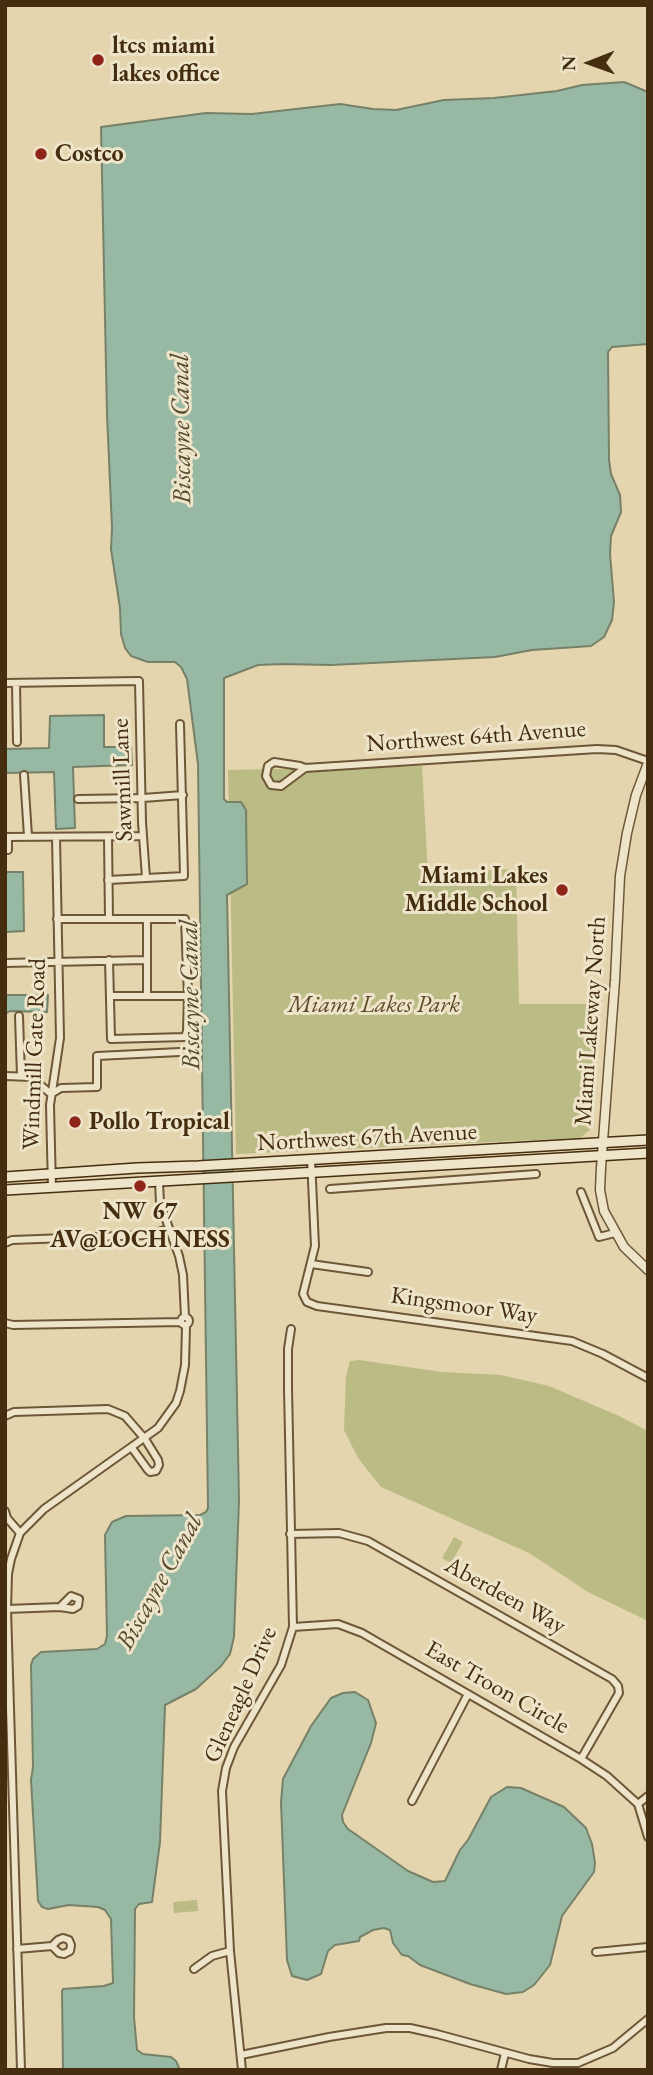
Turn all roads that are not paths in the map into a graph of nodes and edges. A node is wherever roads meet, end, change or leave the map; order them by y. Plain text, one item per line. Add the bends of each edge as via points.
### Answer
1 (5, 683) edge
2 (16, 683) junction
3 (180, 724) dead end
4 (18, 742) dead end
5 (648, 762) edge
6 (304, 768) junction
7 (24, 775) dead end
8 (183, 795) junction
9 (143, 798) junction
10 (78, 799) dead end
11 (28, 836) junction
12 (143, 836) junction
13 (7, 837) edge
14 (56, 837) junction
15 (108, 837) junction
16 (8, 850) dead end
17 (146, 878) junction
18 (108, 880) junction
19 (57, 919) junction
20 (109, 919) junction
21 (147, 919) junction
22 (109, 960) junction
23 (146, 960) junction
24 (58, 962) junction
25 (5, 963) edge
26 (110, 996) junction
27 (147, 996) junction
28 (188, 996) junction
29 (19, 1016) dead end
30 (180, 1052) dead end
31 (5, 1076) edge
32 (21, 1076) junction
33 (51, 1094) junction
34 (648, 1140) edge
35 (603, 1143) junction
36 (456, 1152) junction
37 (648, 1153) edge
38 (602, 1156) junction
39 (311, 1159) junction
40 (457, 1165) junction
41 (179, 1167) junction
42 (137, 1168) junction
43 (52, 1173) junction
44 (312, 1173) junction
45 (536, 1174) dead end
46 (5, 1177) edge
47 (159, 1182) junction
48 (52, 1188) junction
49 (330, 1189) dead end
50 (5, 1191) edge
51 (581, 1192) dead end
52 (168, 1228) junction
53 (615, 1233) junction
54 (5, 1243) edge
55 (311, 1264) junction
56 (648, 1270) edge
57 (368, 1272) dead end
58 (184, 1321) junction
59 (5, 1323) edge
60 (291, 1329) dead end
61 (648, 1378) edge
62 (5, 1416) edge
63 (145, 1439) junction
64 (132, 1448) junction
65 (5, 1511) edge
66 (20, 1533) junction
67 (290, 1534) junction
68 (60, 1607) dead end
69 (7, 1609) edge
70 (293, 1627) junction
71 (468, 1694) junction
72 (581, 1759) junction
73 (648, 1796) edge
74 (412, 1801) dead end
75 (638, 1804) junction
76 (648, 1837) edge
77 (52, 1947) dead end
78 (648, 1947) edge
79 (17, 1949) junction
80 (230, 1951) junction
81 (596, 1952) dead end
82 (194, 1969) dead end
83 (648, 2019) edge
84 (505, 2053) junction
85 (241, 2055) junction
86 (21, 2070) edge
87 (242, 2070) edge
88 (501, 2070) edge

1 - 2 street
2 - 4 street
2 - 9 street, Sawmill Lane via 139,681
3 - 8 street
5 - 6 street, Northwest 64th Avenue via 616,750 597,749
5 - 35 street, Miami Lakeway North via 620,876
6 - 6 street, Northwest 64th Avenue via 274,762 266,776 271,785 281,786
7 - 11 street
8 - 9 street
8 - 17 street via 184,876
9 - 10 street
9 - 12 street, Sawmill Lane
11 - 13 street
11 - 14 street
12 - 15 street
12 - 17 street, Sawmill Lane
13 - 16 street
14 - 15 street
14 - 19 street, Windmill Gate Road
15 - 18 street
17 - 18 street
18 - 20 street
19 - 20 street
19 - 24 street, Windmill Gate Road
20 - 21 street
21 - 23 street
21 - 28 street via 185,919
22 - 23 street
22 - 24 street
22 - 26 street
23 - 27 street
24 - 25 street
24 - 33 street, Windmill Gate Road via 60,1038
26 - 27 street
26 - 28 street via 111,1039 185,1037
27 - 28 street
29 - 32 street
30 - 33 street via 97,1056 97,1087 69,1086
31 - 32 street
32 - 33 street via 31,1077
33 - 43 street, Windmill Gate Road
34 - 35 main road, Northwest 67th Avenue
35 - 36 main road, Northwest 67th Avenue
35 - 38 street, Miami Lakeway North
36 - 39 main road, Northwest 67th Avenue
36 - 40 main road
37 - 38 main road, Northwest 67th Avenue
38 - 40 main road, Northwest 67th Avenue
38 - 53 street, Miami Lakeway North via 600,1190
39 - 41 main road, Northwest 67th Avenue
39 - 44 street, Kingsmoor Way
40 - 44 main road, Northwest 67th Avenue
41 - 42 main road, Northwest 67th Avenue
41 - 47 main road
42 - 43 main road, Northwest 67th Avenue
42 - 47 main road
43 - 46 main road, Northwest 67th Avenue
43 - 48 street, Windmill Gate Road
44 - 47 main road, Northwest 67th Avenue
44 - 55 street, Kingsmoor Way via 315,1246
45 - 49 street
47 - 48 main road, Northwest 67th Avenue
47 - 52 street
48 - 50 main road, Northwest 67th Avenue
51 - 53 street via 599,1237
52 - 54 street via 148,1235
52 - 58 street via 183,1275
53 - 56 street, Miami Lakeway North
55 - 57 street, Kingsmoor Way
55 - 61 street, Kingsmoor Way via 303,1294 317,1306 572,1341
58 - 59 street
58 - 63 street via 185,1365 180,1391 169,1414
60 - 67 street, Gleneagle Drive
62 - 63 street via 108,1409 125,1416
63 - 64 street
63 - 64 street via 158,1460 156,1471 148,1470
64 - 66 street via 44,1509
65 - 66 street
66 - 69 street via 8,1574
67 - 70 street, Gleneagle Drive
67 - 72 street, Aberdeen Way via 339,1533 368,1542 612,1679 619,1693
68 - 69 street
69 - 79 street
70 - 71 street, East Troon Circle via 338,1624 362,1633
70 - 80 street, Gleneagle Drive via 281,1665 226,1768 222,1791
71 - 72 street, East Troon Circle
71 - 74 street
72 - 75 street, East Troon Circle
73 - 75 street
75 - 76 street
77 - 79 street
78 - 81 street
79 - 86 street
80 - 82 street via 212,1956
80 - 85 street, Gleneagle Drive
83 - 84 street via 613,2048 578,2063
84 - 85 street via 410,2028 386,2028
84 - 88 street
85 - 87 street, Gleneagle Drive

